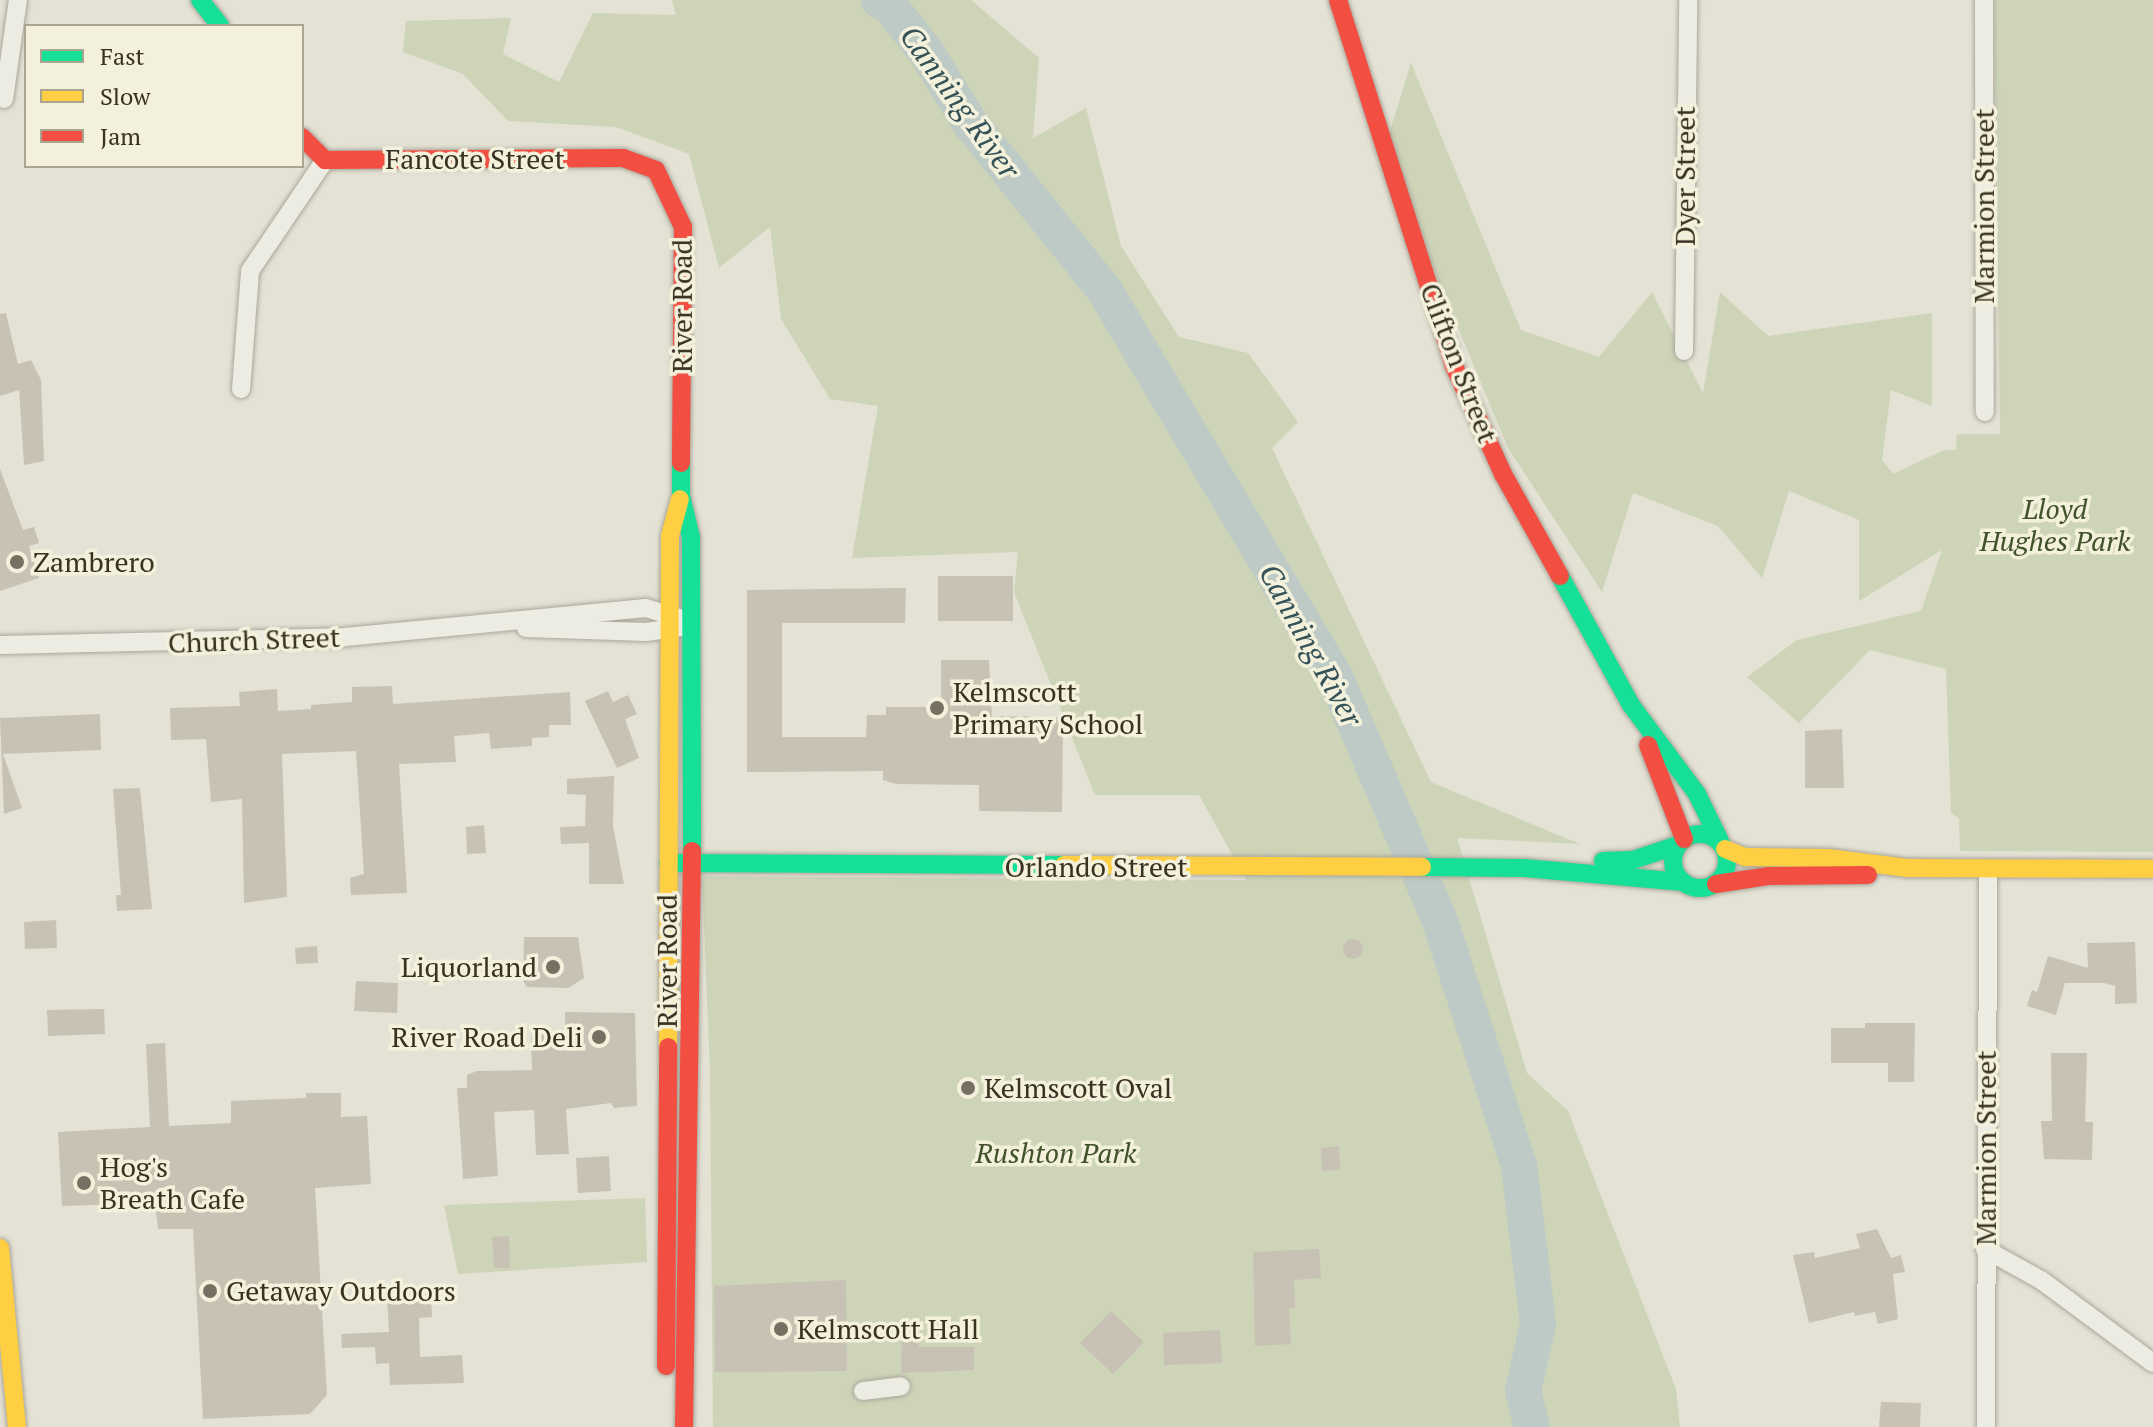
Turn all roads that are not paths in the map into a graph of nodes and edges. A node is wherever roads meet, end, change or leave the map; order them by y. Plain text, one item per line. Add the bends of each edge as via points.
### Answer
1 (18, 0) edge
2 (200, 0) edge
3 (1338, 0) edge
4 (1688, 0) edge
5 (1984, 0) edge
6 (218, 24) edge
7 (4, 99) dead end
8 (304, 139) edge
9 (325, 160) junction
10 (656, 170) joint
11 (1684, 351) dead end
12 (241, 389) dead end
13 (1985, 412) dead end
14 (681, 496) junction
15 (669, 612) junction
16 (688, 624) junction
17 (508, 626) junction
18 (669, 631) junction
19 (0, 645) edge
20 (1631, 705) junction
21 (1681, 842) junction
22 (1722, 845) junction
23 (668, 863) junction
24 (692, 863) junction
25 (1524, 868) junction
26 (1907, 868) junction
27 (1988, 869) junction
28 (2153, 869) edge
29 (1683, 882) junction
30 (1716, 884) junction
31 (0, 1248) edge
32 (1985, 1249) junction
33 (2153, 1363) edge
34 (901, 1386) dead end
35 (863, 1391) dead end
36 (17, 1427) edge
37 (666, 1427) edge
38 (684, 1427) edge
39 (1986, 1427) edge

1 - 7 street
2 - 6 main road
3 - 20 main road, Clifton Street via 1454,366 1503,474
4 - 11 street, Dyer Street
5 - 13 street, Marmion Street
8 - 9 main road
9 - 10 main road, Fancote Street via 623,158
9 - 12 street via 250,271
10 - 14 main road, River Road via 683,227
14 - 15 main road, River Road via 670,536
14 - 16 main road, River Road via 691,537
15 - 16 street, Church Street
15 - 17 street, Church Street via 646,608 561,615
15 - 18 main road, River Road
16 - 18 street, Church Street
16 - 24 main road, River Road
17 - 18 street, Church Street
17 - 19 street, Church Street via 229,643
18 - 23 main road, River Road
20 - 21 main road, Clifton Street
20 - 22 main road, Clifton Street via 1697,794
21 - 22 main road via 1703,833
21 - 25 main road, Orlando Street via 1633,860
21 - 29 main road via 1673,862
22 - 26 main road via 1745,857 1828,858
22 - 30 main road via 1727,868
23 - 24 main road, Orlando Street
23 - 37 main road, River Road
24 - 25 main road, Orlando Street
24 - 38 main road, River Road
25 - 29 main road, Orlando Street
26 - 27 main road
26 - 30 main road
27 - 28 main road
27 - 32 street, Marmion Street
29 - 30 main road via 1697,888
31 - 36 main road
32 - 33 street via 2041,1280
32 - 39 street, Marmion Street
34 - 35 street

